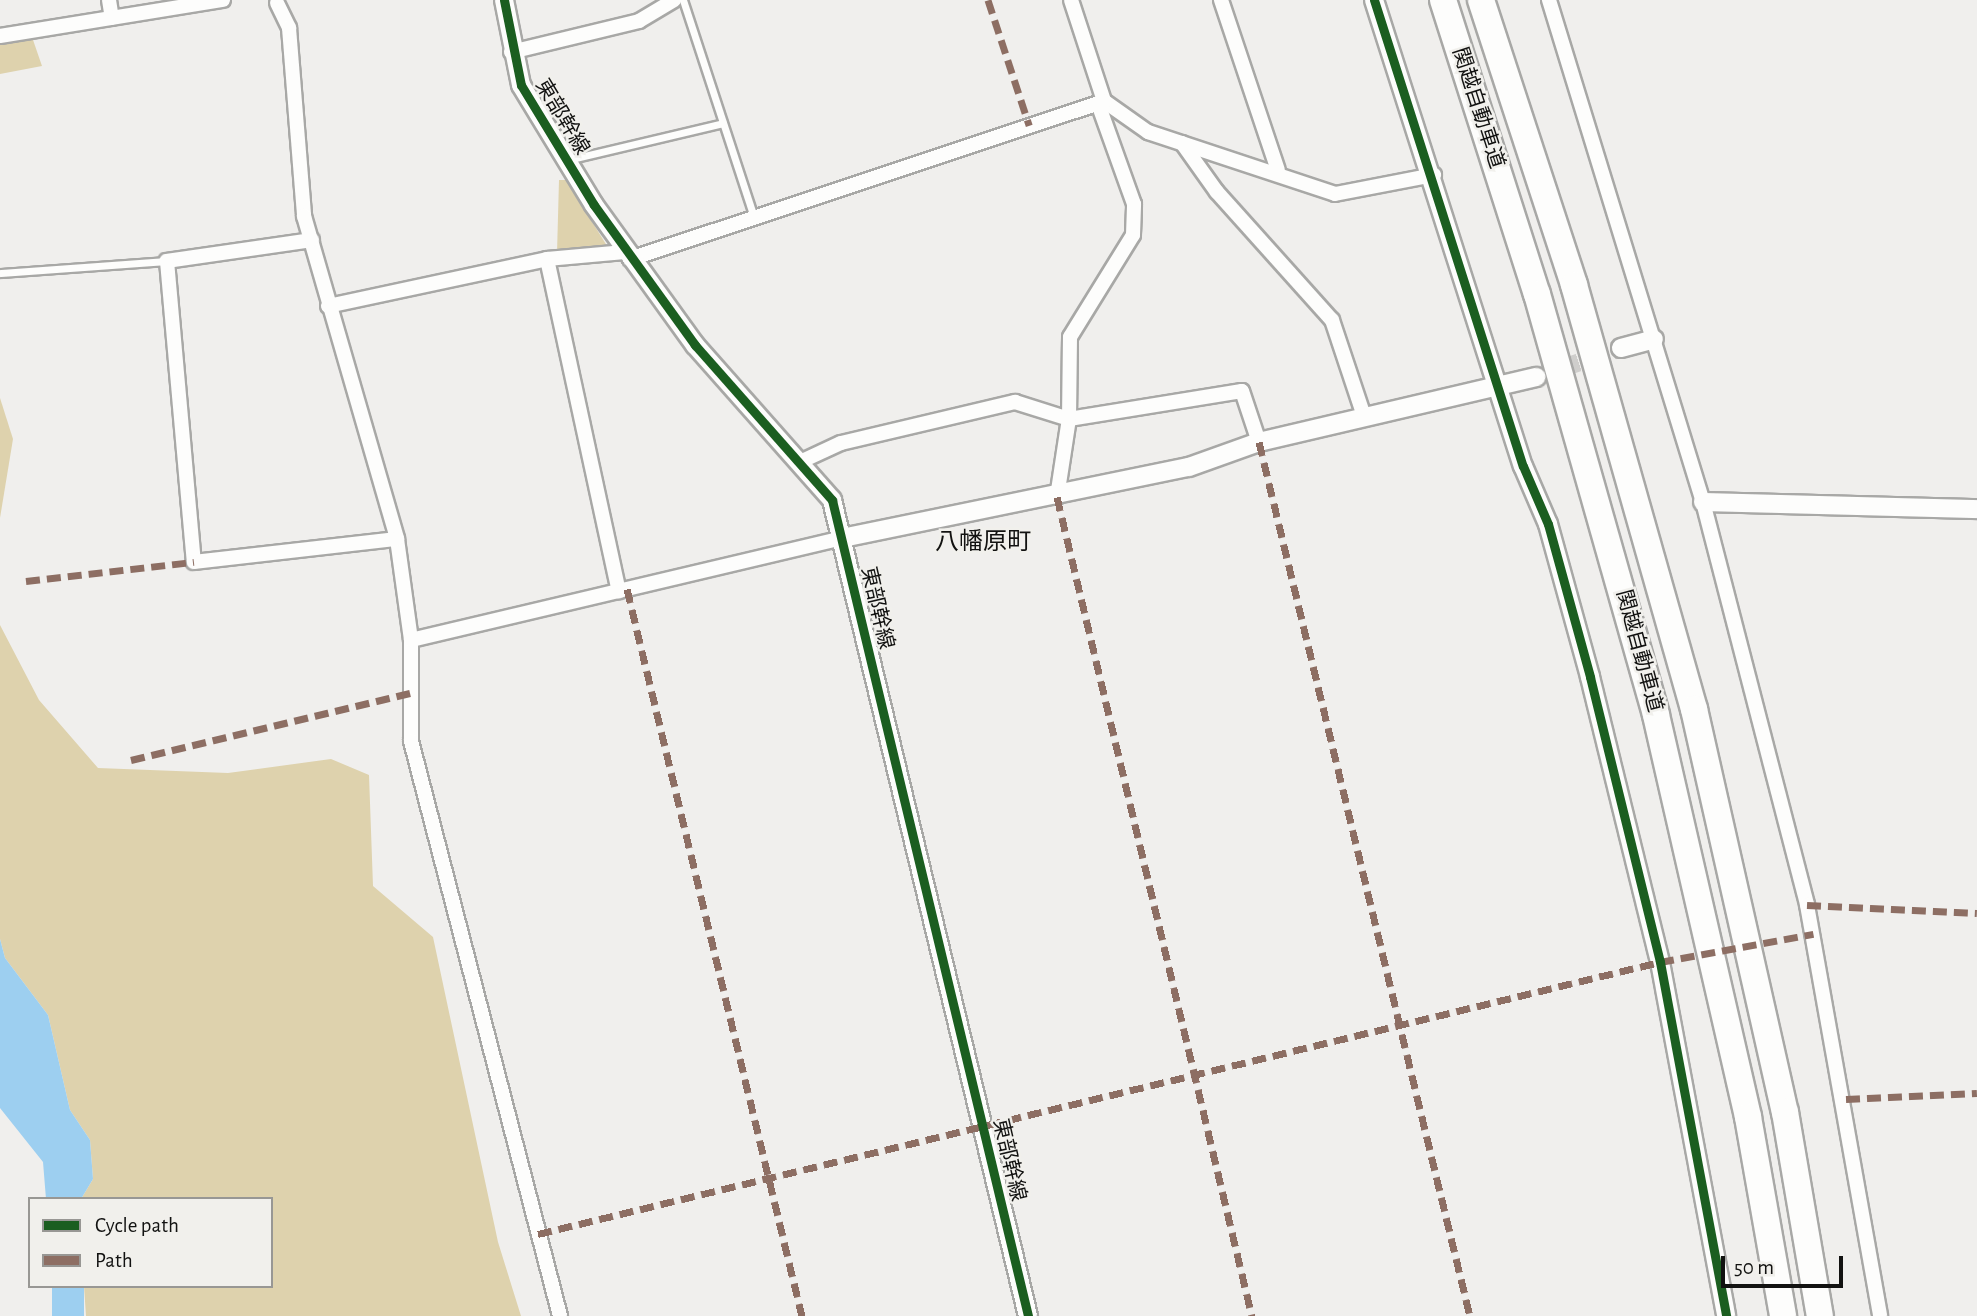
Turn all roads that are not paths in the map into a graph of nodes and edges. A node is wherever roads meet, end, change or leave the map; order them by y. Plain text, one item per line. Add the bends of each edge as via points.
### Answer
1 (109, 0) edge
2 (223, 0) edge
3 (504, 0) edge
4 (674, 0) edge
5 (683, 0) edge
6 (1071, 0) edge
7 (1221, 0) edge
8 (1374, 0) edge
9 (1443, 0) edge
10 (1481, 0) edge
11 (1549, 0) edge
12 (277, 1) edge
13 (112, 18) junction
14 (0, 36) edge
15 (511, 52) junction
16 (1101, 104) junction
17 (723, 123) junction
18 (1182, 143) junction
19 (567, 160) junction
20 (1278, 170) junction
21 (1434, 175) junction
22 (754, 217) junction
23 (312, 240) junction
24 (627, 255) junction
25 (547, 259) junction
26 (167, 261) junction
27 (0, 273) edge
28 (328, 306) junction
29 (1654, 339) junction
30 (1621, 348) tunnel mouth
31 (1536, 377) tunnel mouth
32 (1499, 385) junction
33 (1364, 416) junction
34 (1069, 419) junction
35 (1259, 442) junction
36 (802, 461) junction
37 (1057, 497) junction
38 (1703, 502) junction
39 (1977, 509) edge
40 (842, 538) junction
41 (397, 539) junction
42 (619, 590) junction
43 (411, 640) junction
44 (559, 1316) edge
45 (1028, 1316) edge
46 (1726, 1316) edge
47 (1783, 1316) edge
48 (1820, 1316) edge
49 (1880, 1316) edge

1 - 13 street
2 - 13 street
3 - 15 street, 東部幹線
4 - 15 street via 639,21
5 - 17 lane
6 - 16 street
7 - 20 street
8 - 21 street
9 - 47 highway, 関越自動車道 via 1549,333 1656,715 1748,1117
10 - 48 highway, 関越自動車道 via 1582,310 1694,709 1785,1112
11 - 29 street
12 - 23 street via 289,28 304,216
13 - 14 street
15 - 19 street, 東部幹線 via 521,85
16 - 18 street via 1148,132
16 - 22 street via 962,144 933,162
16 - 34 street via 1134,204 1133,235 1070,337
17 - 19 lane
17 - 22 lane
18 - 20 street
18 - 33 street via 1332,320
19 - 24 street, 東部幹線
20 - 21 street via 1307,188 1335,194
21 - 32 street
22 - 24 street
23 - 26 street
23 - 28 street
24 - 25 street
24 - 36 street, 東部幹線 via 720,374
25 - 28 street
25 - 42 street
26 - 27 lane
26 - 41 street via 194,562
28 - 41 street
29 - 30 street
29 - 38 street
31 - 32 street
32 - 33 street
32 - 46 street via 1548,524 1657,949
33 - 35 street
34 - 35 street via 1242,391
34 - 36 street via 1015,402 841,443
34 - 37 street
35 - 37 street via 1189,467
36 - 40 street, 東部幹線 via 826,488
37 - 40 street
38 - 39 street
38 - 49 street via 1807,905
40 - 42 street
40 - 45 street, 東部幹線
41 - 43 street
42 - 43 street
43 - 44 street via 411,741

